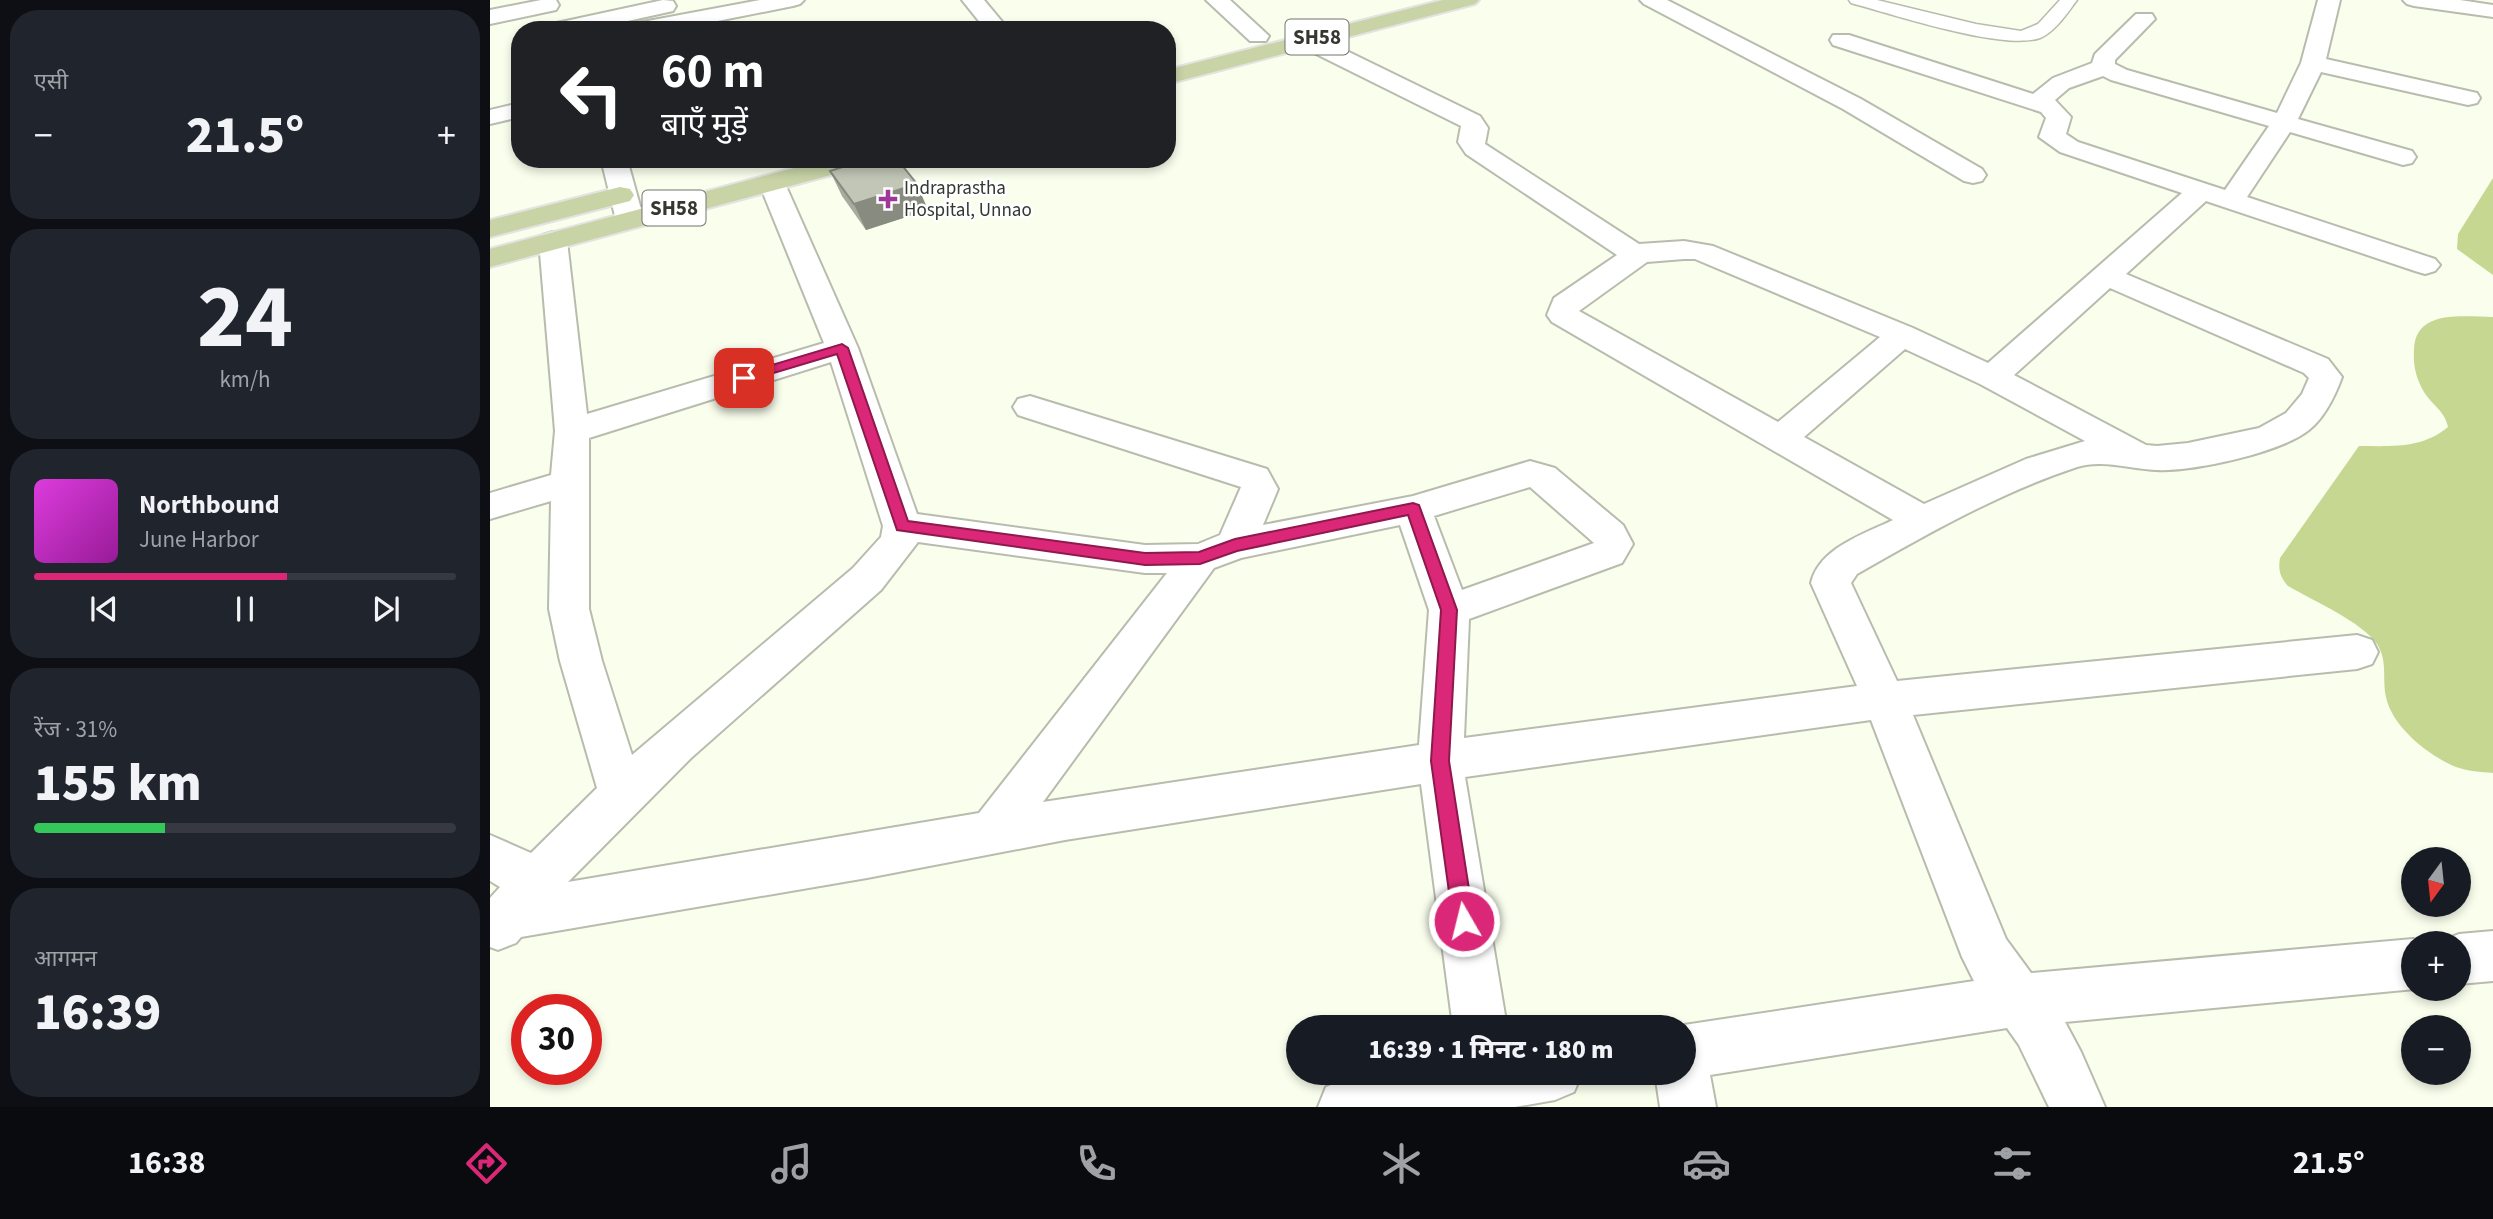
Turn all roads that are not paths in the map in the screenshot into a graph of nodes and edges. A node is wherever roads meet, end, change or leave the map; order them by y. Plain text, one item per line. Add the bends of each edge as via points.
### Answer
1 (691, 0) edge
2 (793, 0) edge
3 (973, 0) edge
4 (1217, 0) edge
5 (1393, 0) edge
6 (1468, 0) edge
7 (1651, 0) edge
8 (1857, 0) edge
9 (2069, 0) edge
10 (2329, 0) edge
11 (2414, 0) edge
12 (546, 3) edge
13 (2493, 11) edge
14 (490, 17) edge
15 (2144, 19) dead end
16 (555, 21) edge
17 (599, 21) edge
18 (684, 21) edge
19 (990, 21) edge
20 (1258, 36) junction
21 (1306, 40) junction
22 (1841, 40) dead end
23 (1176, 56) edge
24 (2312, 63) junction
25 (2104, 67) junction
26 (1176, 75) edge
27 (2468, 97) dead end
28 (2038, 102) junction
29 (511, 112) edge
30 (490, 117) edge
31 (2284, 123) junction
32 (2403, 157) dead end
33 (619, 168) edge
34 (826, 168) edge
35 (1973, 175) dead end
36 (772, 183) junction
37 (2201, 191) junction
38 (635, 200) junction
39 (2231, 201) junction
40 (490, 229) edge
41 (552, 241) junction
42 (1640, 253) junction
43 (490, 258) edge
44 (2425, 265) dead end
45 (2106, 276) junction
46 (1902, 335) junction
47 (842, 348) junction
48 (1992, 377) junction
49 (1030, 407) dead end
50 (572, 430) junction
51 (1779, 440) junction
52 (2140, 456) junction
53 (569, 483) junction
54 (490, 506) edge
55 (1413, 509) junction
56 (1921, 519) junction
57 (902, 526) junction
58 (1218, 552) junction
59 (1449, 610) junction
60 (2357, 652) dead end
61 (1885, 700) junction
62 (1440, 761) junction
63 (621, 792) junction
64 (993, 832) junction
65 (490, 857) edge
66 (536, 880) junction
67 (498, 926) edge
68 (2493, 956) edge
69 (2471, 958) edge
70 (2401, 965) edge
71 (2020, 1000) junction
72 (1478, 1015) edge
73 (1696, 1050) edge
74 (1454, 1085) edge
75 (1684, 1085) edge
76 (1351, 1107) edge
77 (1688, 1107) edge
78 (2077, 1107) edge

1 - 17 street
2 - 18 street
3 - 19 street
4 - 20 street
5 - 20 main road, SH58
6 - 21 main road, SH58
7 - 35 street via 1852,104
8 - 9 lane via 2022,36 2039,31
10 - 24 street
11 - 13 street
12 - 14 street
12 - 16 street
15 - 25 street via 2103,59
20 - 23 main road, SH58
21 - 26 main road, SH58
21 - 42 street via 1471,121 1475,149
22 - 28 street
24 - 27 street
24 - 31 street
25 - 28 street via 2061,83
25 - 31 street
28 - 37 street via 2058,113 2052,137 2059,144
29 - 30 street
31 - 32 street
31 - 39 street
33 - 38 street
34 - 36 main road, SH58
36 - 38 main road, SH58
36 - 47 street
37 - 39 street
37 - 45 street
38 - 40 main road, SH58
38 - 41 main road, SH58
39 - 44 street
41 - 43 main road, SH58
41 - 50 street
42 - 46 street via 1680,248 1703,252
42 - 51 street via 1565,305 1563,314
45 - 48 street
45 - 52 street via 2316,366 2326,377 2306,417 2276,435 2183,456
46 - 48 street
46 - 51 street
47 - 50 street
47 - 57 street
48 - 52 street
49 - 58 street via 1254,478 1260,489
50 - 53 street
51 - 56 street
52 - 56 street via 2093,452 2067,457
53 - 54 street
53 - 63 street via 569,609
55 - 58 street
55 - 59 street
55 - 59 street via 1535,474 1610,535 1614,544 1608,553
56 - 61 street via 1843,564 1832,577
57 - 58 street via 1145,559
57 - 63 street via 899,542 867,579
58 - 64 street
59 - 62 street
60 - 61 street
61 - 62 street
61 - 71 street via 1988,957
62 - 64 street
62 - 72 street
63 - 66 street
64 - 67 street
65 - 66 street
66 - 67 street
68 - 69 street
70 - 71 street
71 - 73 street
71 - 78 street via 2062,1071
74 - 76 street
75 - 77 street

